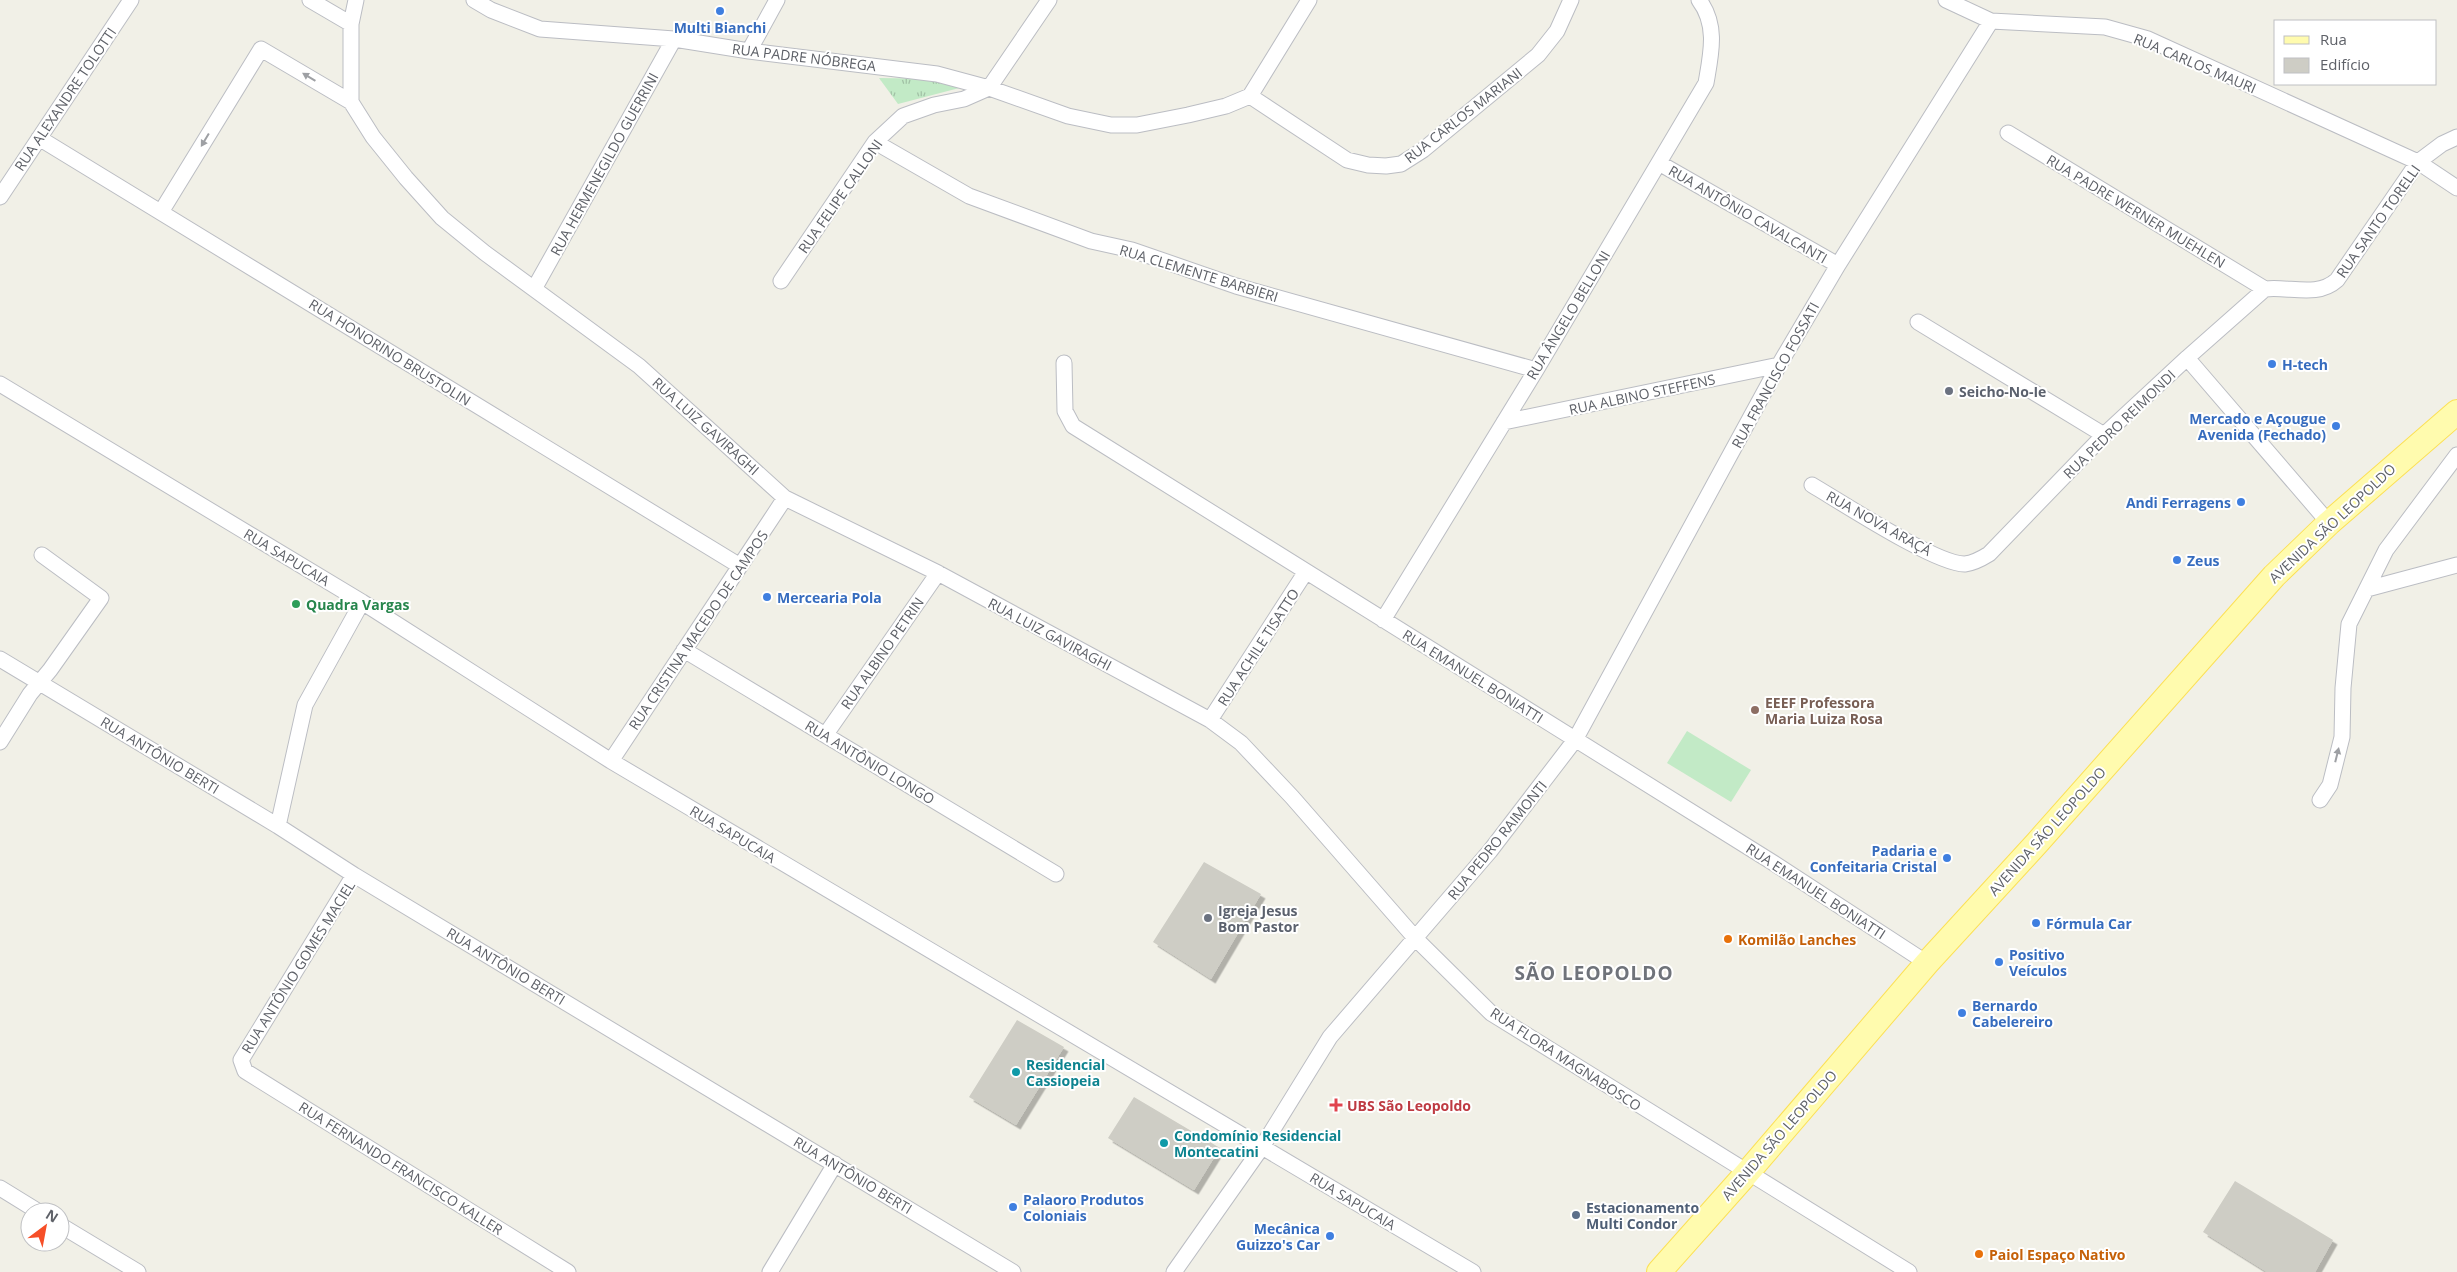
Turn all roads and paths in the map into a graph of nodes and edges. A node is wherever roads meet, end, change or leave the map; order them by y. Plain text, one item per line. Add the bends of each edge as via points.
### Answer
1 (131, 0) edge
2 (310, 0) edge
3 (356, 0) edge
4 (474, 0) edge
5 (777, 0) edge
6 (1049, 0) edge
7 (1309, 0) edge
8 (1570, 0) edge
9 (1699, 0) edge
10 (1946, 0) edge
11 (1991, 21) junction
12 (351, 24) junction
13 (674, 39) junction
14 (749, 50) junction
15 (989, 88) junction
16 (1250, 96) junction
17 (351, 102) junction
18 (2008, 133) dead end
19 (2457, 137) edge
20 (39, 138) junction
21 (875, 142) junction
22 (1659, 162) junction
23 (2418, 162) junction
24 (2457, 188) edge
25 (0, 197) edge
26 (161, 212) junction
27 (1838, 265) junction
28 (781, 281) dead end
29 (534, 289) junction
30 (2265, 290) junction
31 (1918, 322) dead end
32 (2186, 358) junction
33 (1064, 363) dead end
34 (1779, 365) junction
35 (1536, 370) junction
36 (0, 384) edge
37 (2457, 412) edge
38 (1504, 422) junction
39 (2104, 435) junction
40 (2457, 455) edge
41 (1812, 485) dead end
42 (785, 498) junction
43 (2329, 523) junction
44 (42, 555) dead end
45 (1976, 562) joint
46 (2457, 565) edge
47 (740, 566) junction
48 (938, 573) junction
49 (1306, 573) junction
50 (2367, 589) junction
51 (362, 602) junction
52 (1383, 620) junction
53 (684, 650) junction
54 (0, 659) edge
55 (40, 683) junction
56 (1210, 720) junction
57 (826, 734) junction
58 (1575, 740) junction
59 (0, 742) edge
60 (611, 762) junction
61 (2320, 800) dead end
62 (278, 826) junction
63 (1056, 874) dead end
64 (354, 875) junction
65 (1416, 938) junction
66 (1927, 963) junction
67 (241, 1060) joint
68 (1262, 1147) junction
69 (835, 1164) junction
70 (1747, 1173) junction
71 (0, 1188) edge
72 (23, 1202) edge
73 (70, 1232) edge
74 (115, 1266) edge
75 (138, 1272) edge
76 (568, 1272) edge
77 (770, 1272) edge
78 (1013, 1272) edge
79 (1174, 1272) edge
80 (1473, 1272) edge
81 (1659, 1272) edge
82 (1909, 1272) edge

1 - 20 street, RUA ALEXANDRE TOLOTTI
2 - 12 street
3 - 12 street
4 - 13 street, RUA PADRE NÓBREGA via 490,10 540,29
5 - 14 street
6 - 15 street
7 - 16 street
8 - 16 street, RUA CARLOS MARIANI via 1557,30 1538,54 1423,150 1401,164 1368,165 1347,160
9 - 22 street, RUA ÂNGELO BELLONI via 1710,22 1713,45 1706,83
10 - 11 street, RUA CARLOS MAURI
11 - 23 street, RUA CARLOS MAURI via 2105,27 2148,39
11 - 27 street, RUA FRANCISCO FOSSATI
12 - 17 street
13 - 14 street, RUA PADRE NÓBREGA
13 - 29 street, RUA HERMENEGILDO GUERRINI
14 - 15 street, RUA PADRE NÓBREGA via 937,74
15 - 16 street, RUA PADRE NÓBREGA via 1068,116 1111,125 1137,125 1188,116
15 - 21 street, RUA FELIPE CALLONI via 964,99 903,116
17 -> 26 street via 261,48
17 - 29 street, RUA LUIZ GAVIRAGHI via 379,144 442,218
18 - 30 street, RUA PADRE WERNER MUEHLEN
19 - 23 street, RUA SANTO TORELLI
20 - 25 street, RUA ALEXANDRE TOLOTTI
20 - 26 street, RUA HONORINO BRUSTOLIN
21 - 28 street, RUA FELIPE CALLONI
21 - 35 street, RUA CLEMENTE BARBIERI via 969,196 1091,241 1132,250 1236,286
22 - 27 street, RUA ANTÔNIO CAVALCANTI
22 - 35 street, RUA ÂNGELO BELLONI
23 - 24 street, RUA CARLOS MAURI
23 - 30 street, RUA SANTO TORELLI via 2330,286 2316,291
26 - 47 street, RUA HONORINO BRUSTOLIN
27 - 34 street, RUA FRANCISCO FOSSATI
29 - 42 street, RUA LUIZ GAVIRAGHI via 640,366
30 - 32 street, RUA PEDRO REIMONDI
31 - 39 street
32 - 39 street, RUA PEDRO REIMONDI
32 - 43 street
33 - 49 street, RUA EMANUEL BONIATTI via 1064,411 1073,426
34 - 38 street, RUA ALBINO STEFFENS
34 - 58 street, RUA FRANCISCO FOSSATI
35 - 38 street, RUA ÂNGELO BELLONI
36 - 51 street, RUA SAPUCAIA
37 - 43 main road, AVENIDA SÃO LEOPOLDO
38 - 52 street, RUA ÂNGELO BELLONI
39 - 45 street, RUA PEDRO REIMONDI via 1989,554
40 - 50 street via 2386,550
41 - 45 street, RUA NOVA ARAÇÁ via 1923,549 1962,564
42 - 47 street, RUA CRISTINA MACEDO DE CAMPOS
42 - 48 street, RUA LUIZ GAVIRAGHI
43 - 66 main road, AVENIDA SÃO LEOPOLDO via 2274,576 2038,843
44 - 55 street via 101,598
46 - 50 street
47 - 53 street, RUA CRISTINA MACEDO DE CAMPOS
48 - 56 street, RUA LUIZ GAVIRAGHI
48 - 57 street, RUA ALBINO PETRIN
49 - 52 street, RUA EMANUEL BONIATTI
49 - 56 street, RUA ACHILE TISATTO
61 -> 50 street via 2330,785 2342,737 2349,624
51 - 60 street, RUA SAPUCAIA
51 - 62 street via 305,705
52 - 58 street, RUA EMANUEL BONIATTI
53 - 57 street, RUA ANTÔNIO LONGO
53 - 60 street, RUA CRISTINA MACEDO DE CAMPOS
54 - 55 street, RUA ANTÔNIO BERTI
55 - 59 street
55 - 62 street, RUA ANTÔNIO BERTI
56 - 65 street, RUA FLORA MAGNABOSCO via 1241,743
57 - 63 street, RUA ANTÔNIO LONGO
58 - 65 street, RUA PEDRO RAIMONTI via 1490,851
58 - 66 street, RUA EMANUEL BONIATTI
60 - 68 street, RUA SAPUCAIA
62 - 64 street, RUA ANTÔNIO BERTI
64 - 67 street, RUA ANTÔNIO GOMES MACIEL
64 - 69 street, RUA ANTÔNIO BERTI
65 - 68 street, RUA PEDRO RAIMONTI via 1330,1037
65 - 70 street, RUA FLORA MAGNABOSCO via 1491,1013
66 - 70 main road, AVENIDA SÃO LEOPOLDO
67 - 76 street, RUA FERNANDO FRANCISCO KALLER via 246,1071
68 - 79 street, RUA PEDRO RAIMONTI
68 - 80 street, RUA SAPUCAIA
69 - 77 street
69 - 78 street, RUA ANTÔNIO BERTI
70 - 81 main road, AVENIDA SÃO LEOPOLDO
70 - 82 street, RUA FLORA MAGNABOSCO
71 - 72 street
73 - 74 street
74 - 75 street

